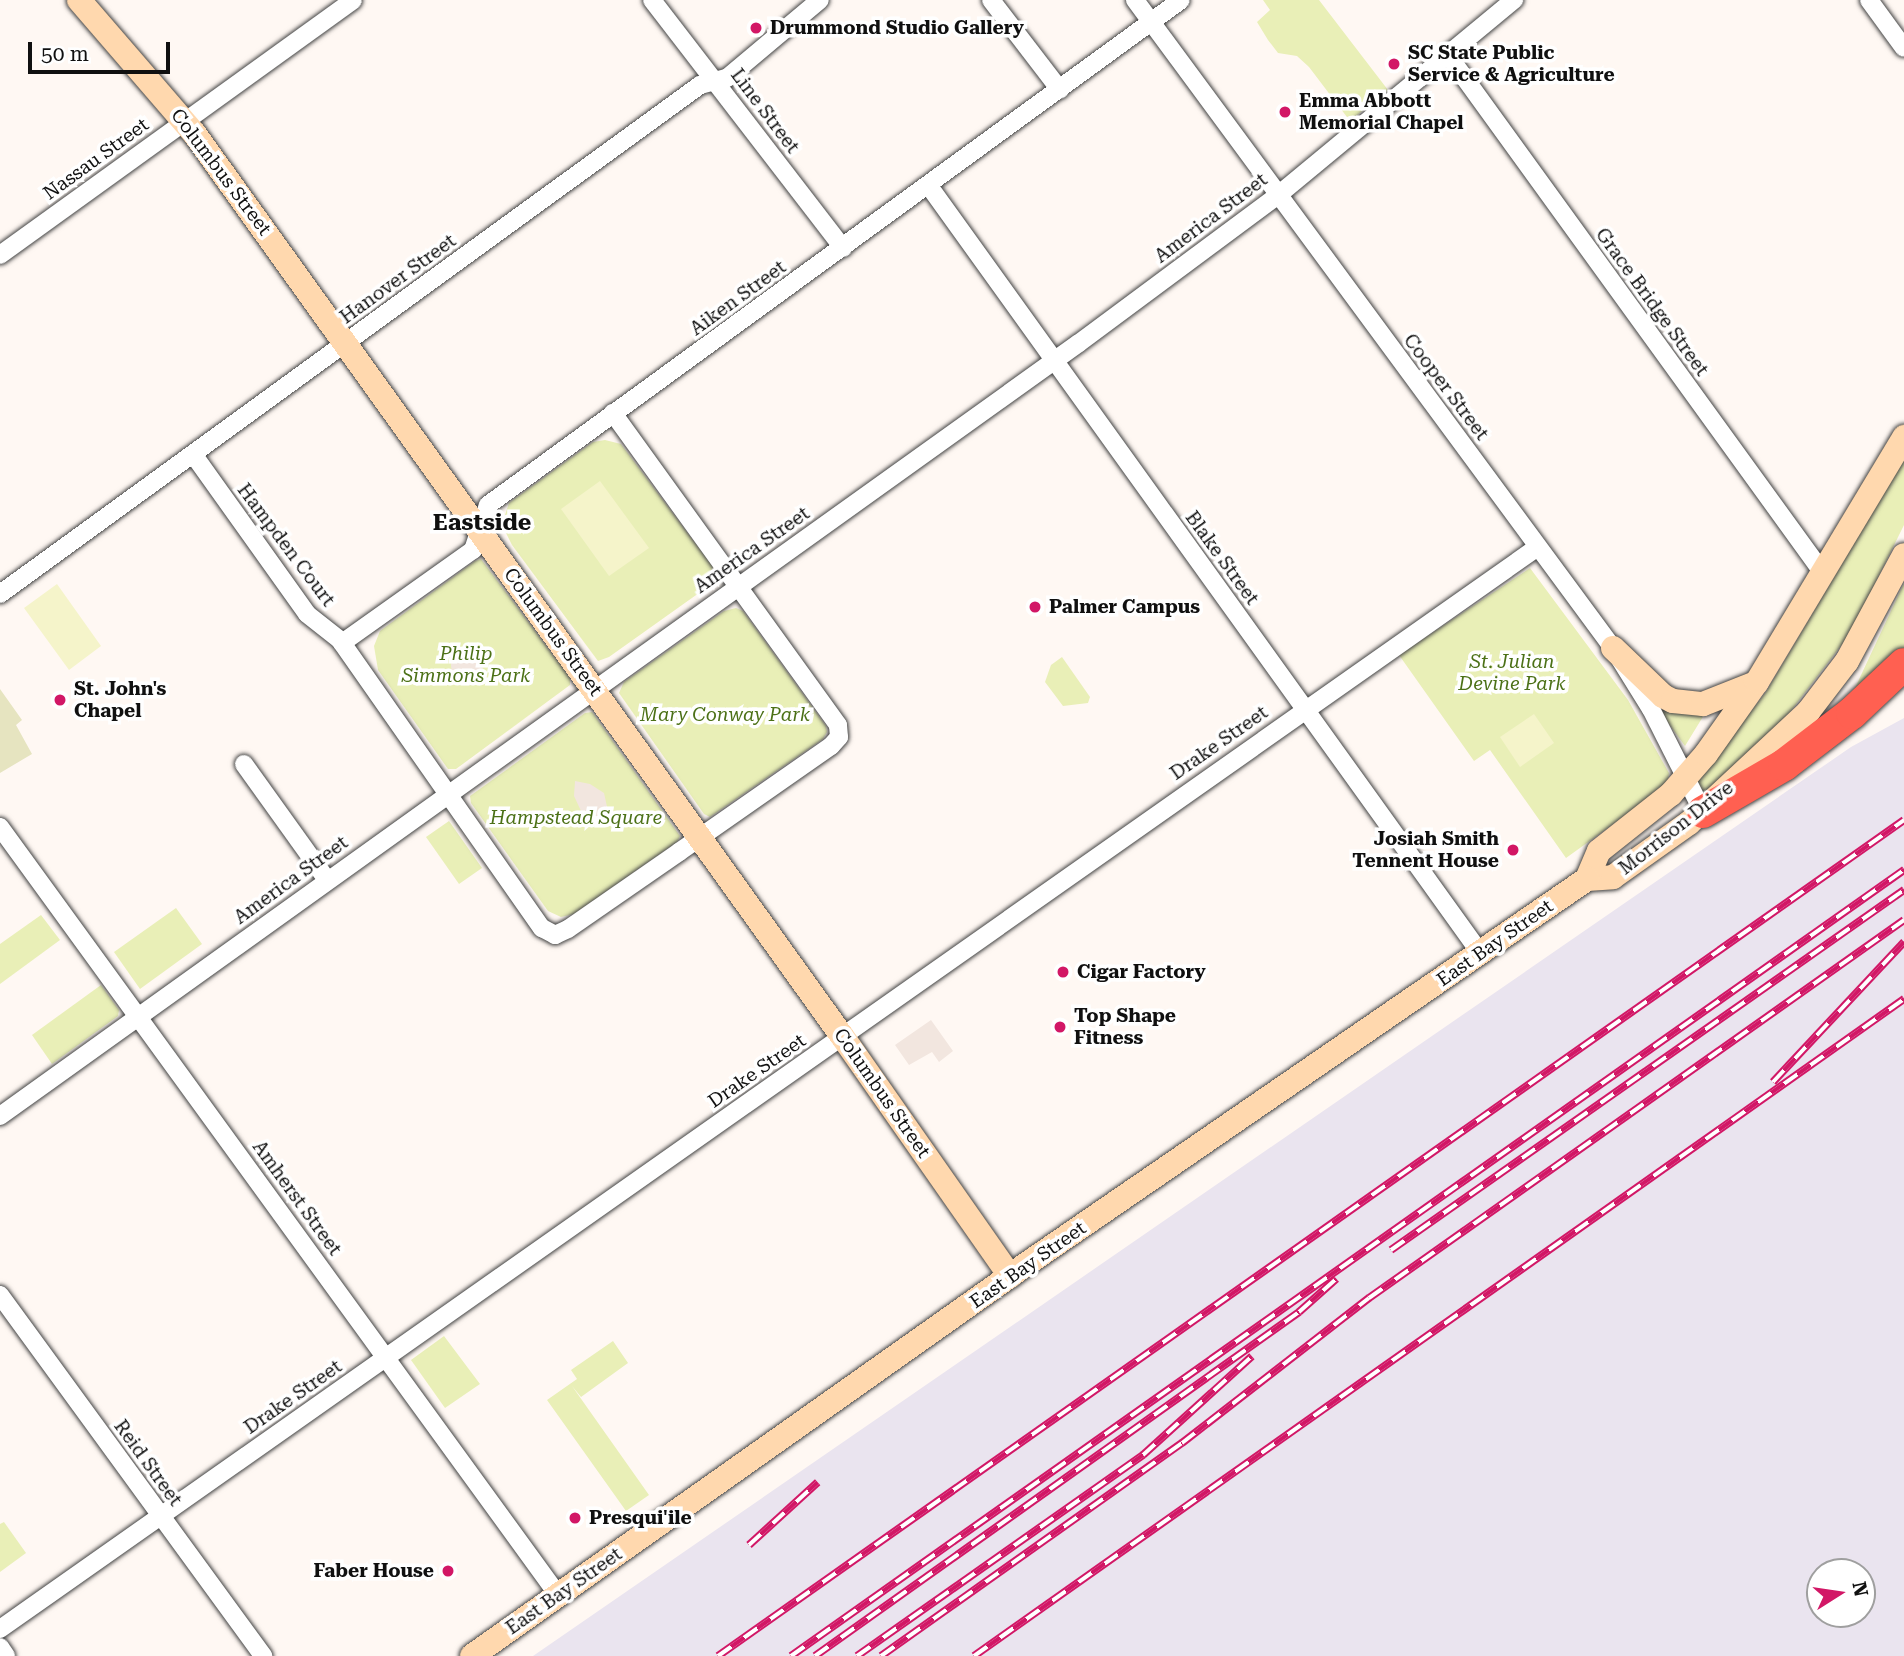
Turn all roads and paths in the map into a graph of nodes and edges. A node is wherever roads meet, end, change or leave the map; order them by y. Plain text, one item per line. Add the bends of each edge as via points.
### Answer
1 (79, 0) edge
2 (353, 0) edge
3 (652, 0) edge
4 (820, 0) edge
5 (991, 0) edge
6 (1135, 0) edge
7 (1181, 0) edge
8 (1869, 0) edge
9 (1505, 3) edge
10 (1152, 23) junction
11 (1904, 48) edge
12 (1448, 55) junction
13 (715, 80) junction
14 (1060, 90) junction
15 (185, 122) junction
16 (929, 186) junction
17 (1277, 196) junction
18 (843, 248) junction
19 (0, 255) edge
20 (346, 343) junction
21 (1054, 361) junction
22 (614, 413) junction
23 (1904, 437) edge
24 (193, 454) junction
25 (480, 530) junction
26 (1538, 547) junction
27 (1904, 555) edge
28 (1823, 573) junction
29 (739, 586) junction
30 (0, 594) edge
31 (342, 643) junction
32 (1613, 649) junction
33 (1904, 664) edge
34 (1757, 682) junction
35 (594, 688) junction
36 (1305, 708) junction
37 (244, 764) dead end
38 (1686, 779) junction
39 (448, 793) junction
40 (1703, 812) junction
41 (0, 827) edge
42 (700, 838) junction
43 (1587, 879) junction
44 (327, 880) junction
45 (1481, 954) junction
46 (138, 1016) junction
47 (842, 1036) junction
48 (0, 1116) edge
49 (1010, 1276) junction
50 (0, 1295) edge
51 (387, 1357) junction
52 (161, 1516) junction
53 (558, 1595) junction
54 (0, 1629) edge
55 (0, 1647) edge
56 (6, 1656) edge
57 (263, 1656) edge
58 (472, 1656) edge

1 - 15 main road, Columbus Street
2 - 15 street, Nassau Street
3 - 13 street, Line Street
4 - 13 street, Hanover Street via 727,78
5 - 14 street
6 - 10 street, Cooper Street
7 - 10 street, Aiken Street
8 - 11 street
9 - 12 street, America Street
10 - 14 street, Aiken Street
10 - 17 street, Cooper Street
12 - 17 street, America Street
12 - 28 street, Grace Bridge Street
13 - 18 street, Line Street
13 - 20 street, Hanover Street via 700,85
14 - 16 street, Aiken Street
15 - 19 street, Nassau Street
15 - 20 main road, Columbus Street
16 - 18 street, Aiken Street
16 - 21 street, Blake Street
17 - 21 street, America Street
17 - 26 street, Cooper Street
18 - 22 street, Aiken Street
20 - 24 street, Hanover Street
20 - 25 main road, Columbus Street
21 - 29 street, America Street
21 - 36 street, Blake Street
22 - 25 street, Aiken Street via 488,505
22 - 29 street
23 - 28 main road, Morrison Drive
24 - 30 street, Hanover Street
24 - 31 street, Hampden Court via 307,614
25 - 31 street, Aiken Street via 467,555
25 - 35 main road, Columbus Street
26 - 32 street, Cooper Street
26 - 36 street, Drake Street
27 - 40 main road, Morrison Drive via 1847,661 1808,712
28 - 34 main road, Morrison Drive
29 - 35 street, America Street
29 - 42 street via 838,726 839,737
31 - 39 street, Hampden Court
32 - 34 main road via 1673,701 1703,704
32 - 38 street, Cooper Street via 1651,709
33 - 40 highway via 1852,713 1784,765
34 - 38 main road, Morrison Drive
35 - 39 street, America Street
35 - 42 main road, Columbus Street
36 - 45 street, Blake Street
36 - 47 street, Drake Street
37 - 44 street
38 - 40 street, Cooper Street
38 - 43 main road, Morrison Drive via 1599,851
39 - 42 street, Hampden Court via 542,929 555,934
39 - 44 street, America Street
40 - 43 main road, Morrison Drive via 1613,877
41 - 46 street, Amherst Street
42 - 47 main road, Columbus Street
43 - 45 main road, East Bay Street
44 - 46 street, America Street
45 - 49 main road, East Bay Street
46 - 48 street, America Street
46 - 51 street, Amherst Street
47 - 49 main road, Columbus Street
47 - 51 street, Drake Street
49 - 53 main road, East Bay Street
50 - 52 street, Reid Street
51 - 52 street, Drake Street
51 - 53 street, Amherst Street
52 - 54 street, Drake Street
52 - 57 street, Reid Street
53 - 58 main road, East Bay Street
55 - 56 street

